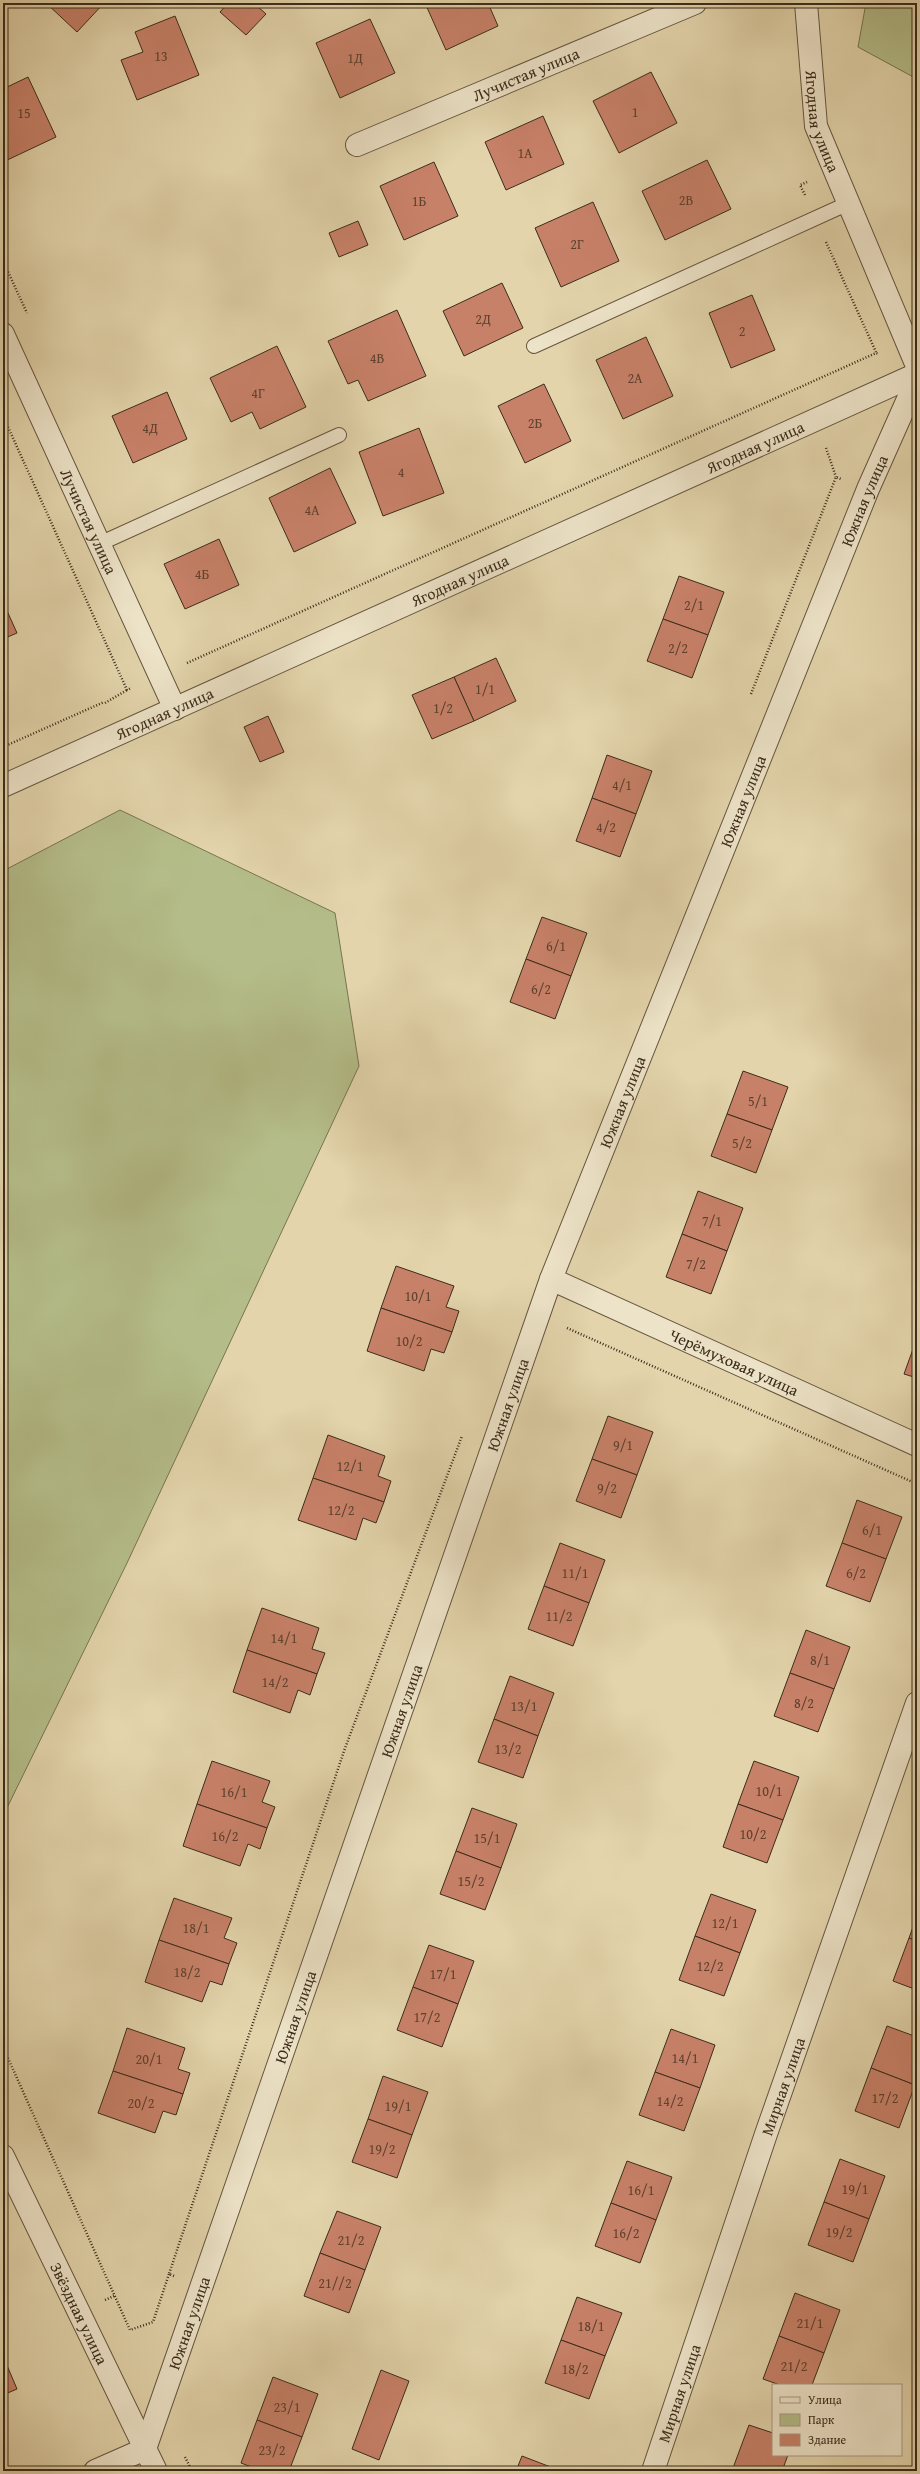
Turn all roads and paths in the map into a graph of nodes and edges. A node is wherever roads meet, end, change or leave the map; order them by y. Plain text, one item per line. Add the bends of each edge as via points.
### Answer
1 (695, 3) edge
2 (806, 3) edge
3 (357, 145) dead end
4 (848, 203) junction
5 (3, 334) edge
6 (534, 346) dead end
7 (883, 356) dead end
8 (917, 366) edge
9 (917, 374) edge
10 (917, 379) edge
11 (339, 435) dead end
12 (99, 544) junction
13 (185, 664) dead end
14 (104, 702) dead end
15 (175, 709) junction
16 (3, 747) edge
17 (3, 786) edge
18 (551, 1279) junction
19 (538, 1315) junction
20 (917, 1445) edge
21 (917, 1484) edge
22 (917, 1703) edge
23 (3, 2048) edge
24 (3, 2156) edge
25 (169, 2274) dead end
26 (145, 2449) junction
27 (95, 2471) edge
28 (156, 2471) edge
29 (653, 2471) edge

1 - 3 street, Лучистая улица
2 - 4 street, Ягодная улица via 816,126
4 - 6 lane
4 - 8 street, Ягодная улица
5 - 12 street, Лучистая улица
7 - 13 path via 876,352
9 - 15 street, Ягодная улица
10 - 18 street, Южная улица via 850,532
11 - 12 lane
12 - 15 street, Лучистая улица
14 - 16 path
15 - 17 street, Ягодная улица
18 - 19 street, Южная улица
18 - 20 street, Черёмуховая улица
19 - 21 path
19 - 26 street, Южная улица
22 - 29 street, Мирная улица via 766,2134
23 - 25 path via 130,2330 153,2322
24 - 26 street, Звёздная улица
26 - 27 street
26 - 28 street, Звёздная улица

